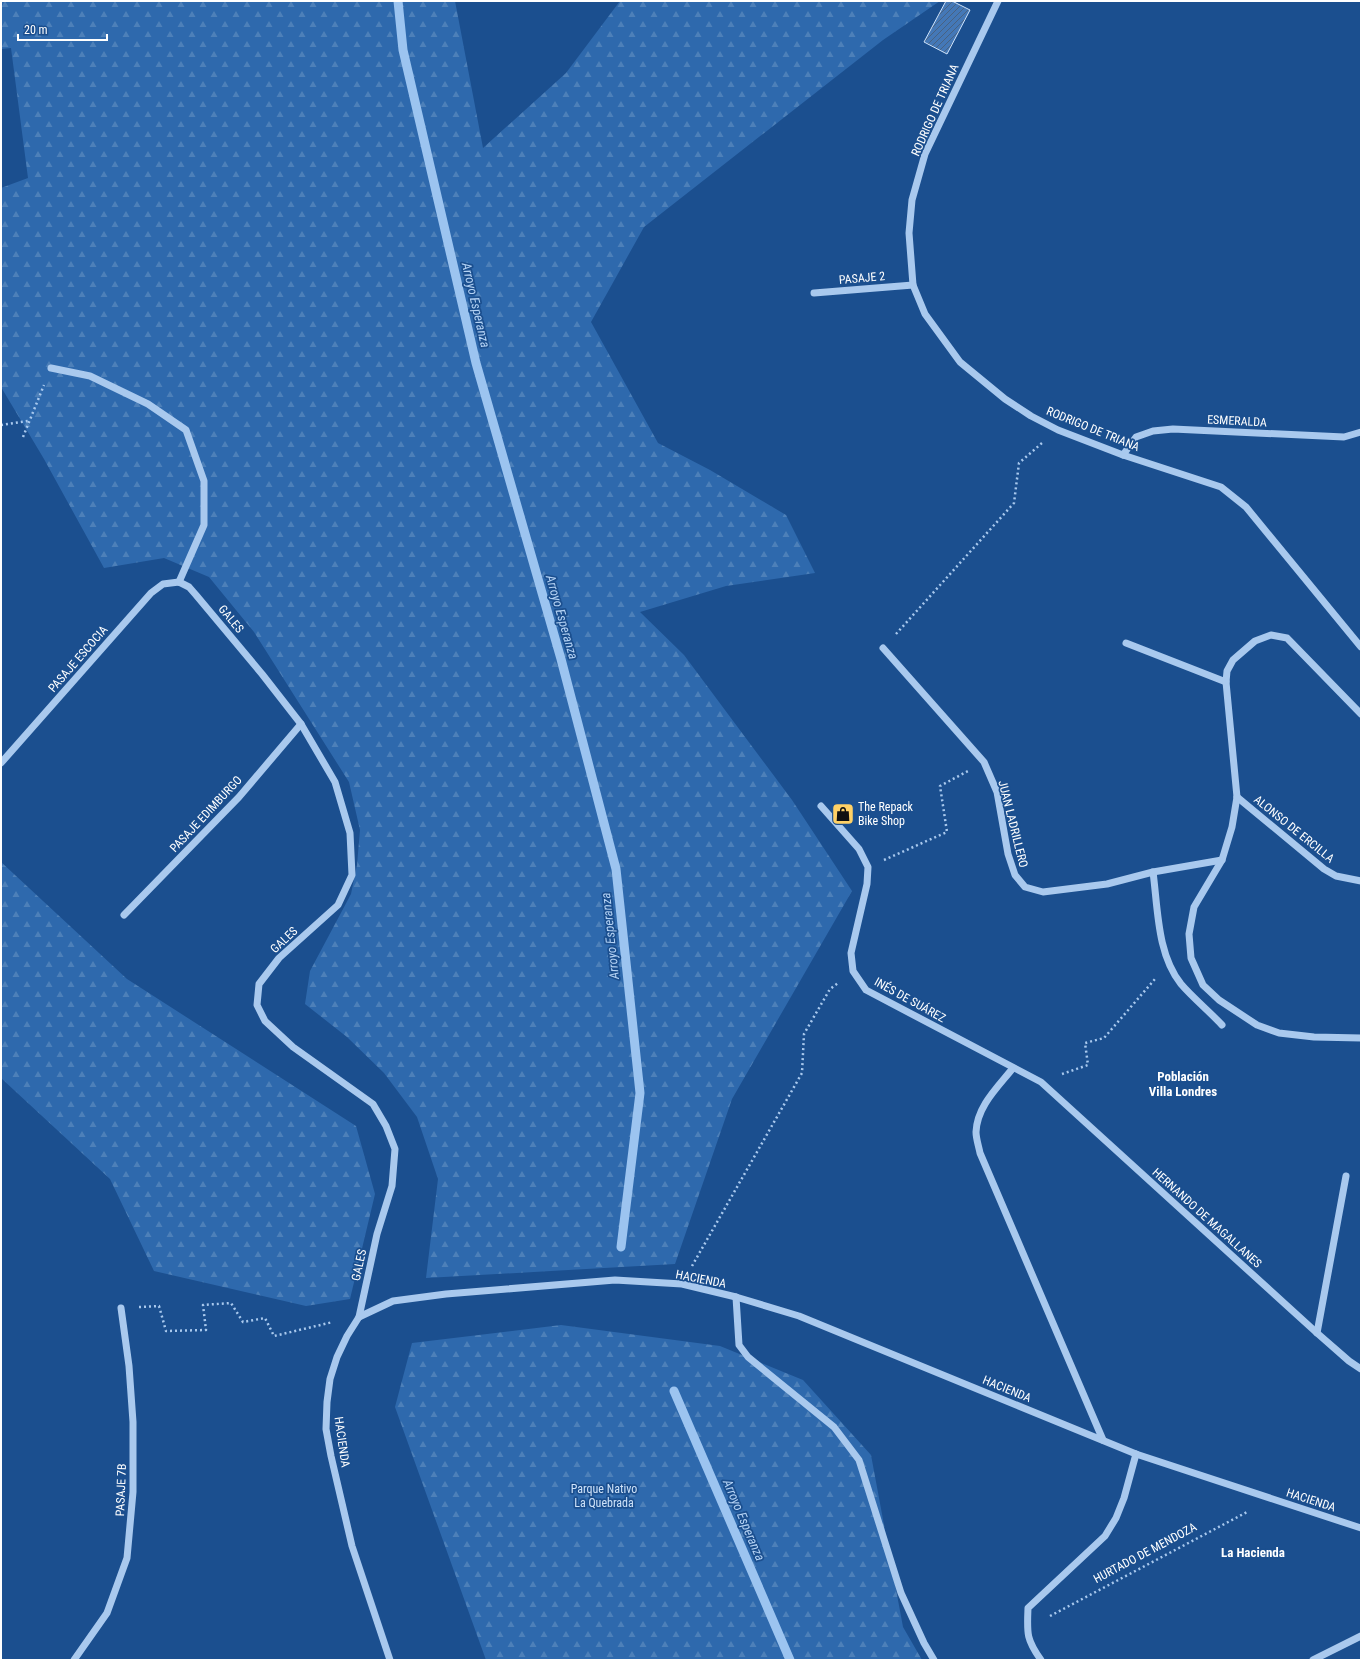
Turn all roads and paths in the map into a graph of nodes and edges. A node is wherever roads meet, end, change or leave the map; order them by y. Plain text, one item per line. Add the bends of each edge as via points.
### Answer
1 (998, 1) edge
2 (913, 285) junction
3 (814, 293) dead end
4 (51, 368) joint
5 (28, 421) junction
6 (1, 425) edge
7 (1058, 430) junction
8 (1361, 432) edge
9 (23, 436) dead end
10 (1123, 455) junction
11 (179, 582) junction
12 (1126, 643) dead end
13 (1361, 647) edge
14 (883, 648) joint
15 (1226, 682) junction
16 (1361, 714) edge
17 (300, 724) junction
18 (984, 762) junction
19 (1, 763) edge
20 (1237, 797) junction
21 (821, 806) dead end
22 (1222, 860) junction
23 (868, 867) junction
24 (1153, 872) junction
25 (1361, 882) edge
26 (124, 915) dead end
27 (1169, 963) junction
28 (853, 971) junction
29 (1222, 1025) dead end
30 (1361, 1038) edge
31 (1013, 1068) junction
32 (1041, 1082) junction
33 (1346, 1176) dead end
34 (682, 1284) junction
35 (736, 1297) junction
36 (121, 1308) joint
37 (359, 1316) junction
38 (1317, 1333) junction
39 (1361, 1369) edge
40 (1103, 1440) junction
41 (1136, 1454) junction
42 (1272, 1499) junction
43 (1361, 1528) edge
44 (1027, 1627) junction
45 (1361, 1636) edge
46 (74, 1660) edge
47 (390, 1660) edge
48 (934, 1660) edge
49 (1041, 1660) edge
50 (1313, 1660) edge

1 - 2 street, RODRIGO DE TRIANA via 925,154 912,200 910,220
2 - 3 street, PASAJE 2
2 - 7 street, RODRIGO DE TRIANA via 925,314 960,362 1005,399
4 - 5 path
4 - 11 street via 90,376 148,404 186,430 204,481 204,525
5 - 6 path
5 - 9 path
7 - 10 street, RODRIGO DE TRIANA
7 - 14 path via 1019,463 1014,503
8 - 10 street, ESMERALDA via 1344,437 1173,428 1136,437
10 - 13 street, RODRIGO DE TRIANA via 1221,487 1246,507
11 - 17 street, GALES via 189,587 201,601
11 - 19 street, PASAJE ESCOCIA via 163,584 151,593
12 - 15 street
14 - 18 street, JUAN LADRILLERO
15 - 16 street via 1227,671 1233,660 1255,641 1271,635 1287,638
15 - 20 street
17 - 26 street, PASAJE EDIMBURGO via 239,798
17 - 37 street, GALES via 335,782 350,834 352,875 338,905 279,958 259,984 257,1005 265,1021 293,1047 373,1104 386,1126 394,1149 392,1186 377,1234
18 - 23 path via 940,786 947,832
18 - 24 street, JUAN LADRILLERO via 997,792 1008,854 1015,875 1025,887 1043,892 1107,884
20 - 22 street via 1232,827
20 - 25 street, ALONSO DE ERCILLA via 1324,869 1336,876
21 - 23 street via 859,849
22 - 24 street, JUAN LADRILLERO
22 - 30 street via 1194,907 1189,934 1191,958 1203,985 1238,1014 1279,1033
23 - 28 street, INÉS DE SUÁREZ via 867,884 851,953
24 - 27 street via 1162,938
27 - 29 street via 1181,983
27 - 32 path via 1104,1038 1085,1043 1088,1065
28 - 31 street, INÉS DE SUÁREZ via 866,990
28 - 34 path via 830,989 804,1034 802,1073
31 - 32 street, INÉS DE SUÁREZ
31 - 40 street via 992,1093 980,1114 976,1132 980,1153
32 - 38 street, HERNANDO DE MAGALLANES
33 - 38 street
34 - 35 street, HACIENDA
34 - 37 street, HACIENDA via 616,1280 446,1294 392,1301
35 - 40 street, HACIENDA via 799,1316
35 - 48 street via 740,1345 748,1357 834,1427 859,1460 901,1593
36 - 37 path via 160,1306 166,1331 206,1330 203,1305 231,1303 243,1322 265,1318 274,1336
36 - 46 street, PASAJE 7B via 133,1422 133,1492 127,1558 107,1613
37 - 47 street, HACIENDA via 344,1343 330,1379 326,1429 352,1546
38 - 39 street, HERNANDO DE MAGALLANES
40 - 41 street, HACIENDA
41 - 42 street, HACIENDA
41 - 44 street, HURTADO DE MENDOZA via 1124,1498 1105,1536 1028,1608
42 - 43 street, HACIENDA
42 - 44 path, HURTADO DE MENDOZA
44 - 49 street, HURTADO DE MENDOZA via 1030,1645
45 - 50 street

